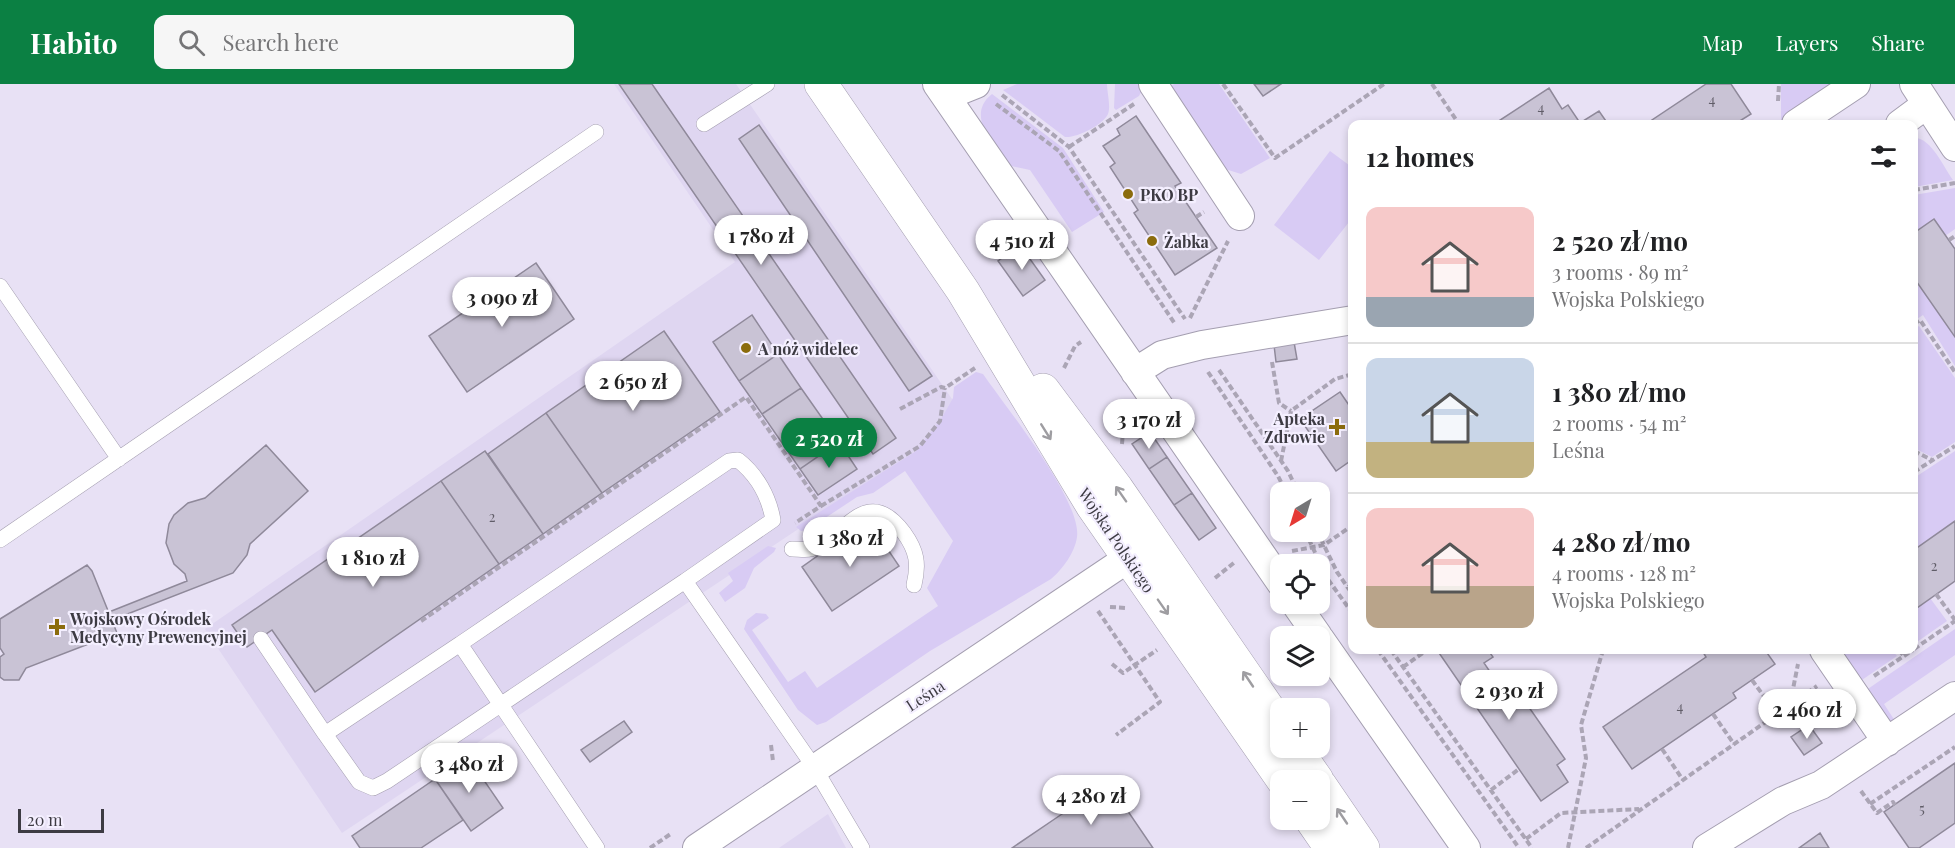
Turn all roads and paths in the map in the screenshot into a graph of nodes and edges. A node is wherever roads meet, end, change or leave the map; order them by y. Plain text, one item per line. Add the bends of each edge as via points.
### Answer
1 (767, 84) edge
2 (821, 84) edge
3 (1223, 84) edge
4 (1384, 84) edge
5 (1431, 84) edge
6 (1854, 84) edge
7 (983, 87) edge
8 (1155, 87) edge
9 (942, 90) edge
10 (1939, 115) edge
11 (1456, 120) edge
12 (1802, 120) edge
13 (1917, 120) edge
14 (704, 124) dead end
15 (596, 132) dead end
16 (1070, 147) junction
17 (1955, 183) edge
18 (1918, 189) edge
19 (1240, 216) joint
20 (1955, 236) edge
21 (1949, 240) dead end
22 (0, 286) edge
23 (1918, 321) edge
24 (1348, 322) edge
25 (1197, 347) junction
26 (1271, 356) dead end
27 (974, 369) dead end
28 (1955, 372) edge
29 (1348, 376) edge
30 (1142, 383) junction
31 (945, 388) junction
32 (900, 409) dead end
33 (1291, 411) junction
34 (1955, 446) edge
35 (1122, 450) dead end
36 (1918, 453) edge
37 (119, 459) junction
38 (1932, 460) junction
39 (1281, 461) junction
40 (1918, 469) edge
41 (1281, 482) edge
42 (1293, 482) edge
43 (821, 506) dead end
44 (0, 540) edge
45 (1310, 542) edge
46 (1323, 542) edge
47 (792, 549) dead end
48 (1141, 550) junction
49 (1270, 567) edge
50 (685, 581) junction
51 (914, 585) dead end
52 (1347, 587) edge
53 (1936, 594) dead end
54 (1348, 607) edge
55 (1098, 611) dead end
56 (1955, 621) edge
57 (261, 639) dead end
58 (460, 644) junction
59 (1918, 646) edge
60 (1152, 653) dead end
61 (1330, 654) edge
62 (1381, 654) edge
63 (1394, 654) edge
64 (1421, 654) edge
65 (1602, 654) edge
66 (1907, 654) edge
67 (1904, 656) joint
68 (1112, 664) dead end
69 (1134, 665) junction
70 (1403, 667) junction
71 (1829, 668) edge
72 (1752, 680) dead end
73 (1955, 696) edge
74 (500, 703) junction
75 (1790, 705) junction
76 (1270, 713) edge
77 (1713, 714) dead end
78 (1777, 714) junction
79 (787, 728) junction
80 (325, 734) junction
81 (1116, 735) dead end
82 (1887, 742) junction
83 (1734, 744) junction
84 (1955, 747) edge
85 (1662, 748) dead end
86 (772, 763) dead end
87 (814, 767) junction
88 (1278, 770) edge
89 (1519, 770) dead end
90 (1683, 780) junction
91 (1491, 790) junction
92 (1330, 799) edge
93 (1895, 805) dead end
94 (1641, 809) junction
95 (1575, 812) junction
96 (1319, 830) edge
97 (688, 838) edge
98 (1526, 839) junction
99 (597, 848) edge
100 (650, 848) edge
101 (862, 848) edge
102 (1331, 848) edge
103 (1363, 848) edge
104 (1466, 848) edge
105 (1519, 848) edge
106 (1532, 848) edge
107 (1568, 848) edge
108 (1586, 848) edge
109 (1707, 848) edge

1 - 14 lane
2 - 48 main road, Wojska Polskiego via 963,291 1087,497
3 - 4 path via 1275,158
5 - 11 path
6 - 12 street
7 - 9 street
7 - 16 path
7 - 25 path via 988,97 1059,151
8 - 16 path
8 - 19 street
9 - 30 street
10 - 13 street
15 - 37 lane
16 - 19 path via 1188,324
17 - 18 path
20 - 21 path
22 - 37 lane
23 - 28 path
24 - 25 street
25 - 30 street via 1162,355
25 - 39 path
25 - 41 path
26 - 33 path via 1279,404
27 - 31 path
29 - 33 path via 1335,379
30 - 35 path via 1123,432
30 - 49 street
31 - 32 path via 940,387
31 - 43 path via 940,421 920,446
33 - 39 path
34 - 38 path
36 - 38 path
37 - 44 lane
38 - 40 path
39 - 42 path
45 - 54 path via 1327,578
46 - 52 path
47 - 51 lane via 811,549 862,514 886,514 916,553
76 -> 48 main road, Wojska Polskiego
48 - 87 street, Leśna
48 -> 88 main road, Wojska Polskiego
50 - 58 lane via 773,520 770,501 738,460 729,461
50 - 74 lane
50 - 79 lane
53 - 56 path
55 - 69 path
56 - 59 path
57 - 80 lane
58 - 74 lane
58 - 80 lane
60 - 69 path
61 - 104 street
62 - 105 path
63 - 70 path
64 - 70 path
65 - 95 path via 1581,725 1586,758
66 - 67 path
67 - 71 path
68 - 69 path via 1123,673
69 - 81 path via 1160,702
70 - 91 path
71 - 75 path
71 - 75 path
71 - 82 street
72 - 78 path
73 - 82 street
74 - 80 lane via 373,788 359,782
74 - 99 lane
75 - 78 path
77 - 83 path
78 - 83 path
79 - 86 path via 768,740
79 - 87 lane
82 - 109 street via 1821,785 1782,801
83 - 90 path
84 - 93 path via 1870,804 1877,813 1893,802
85 - 90 path
87 - 97 street, Leśna
87 - 101 lane
89 - 91 path
90 - 94 path
91 - 98 path
103 -> 92 main road
94 - 95 path
94 - 108 path
95 - 98 path via 1561,813
95 - 107 path
96 - 102 main road
97 - 100 path
98 - 106 path

